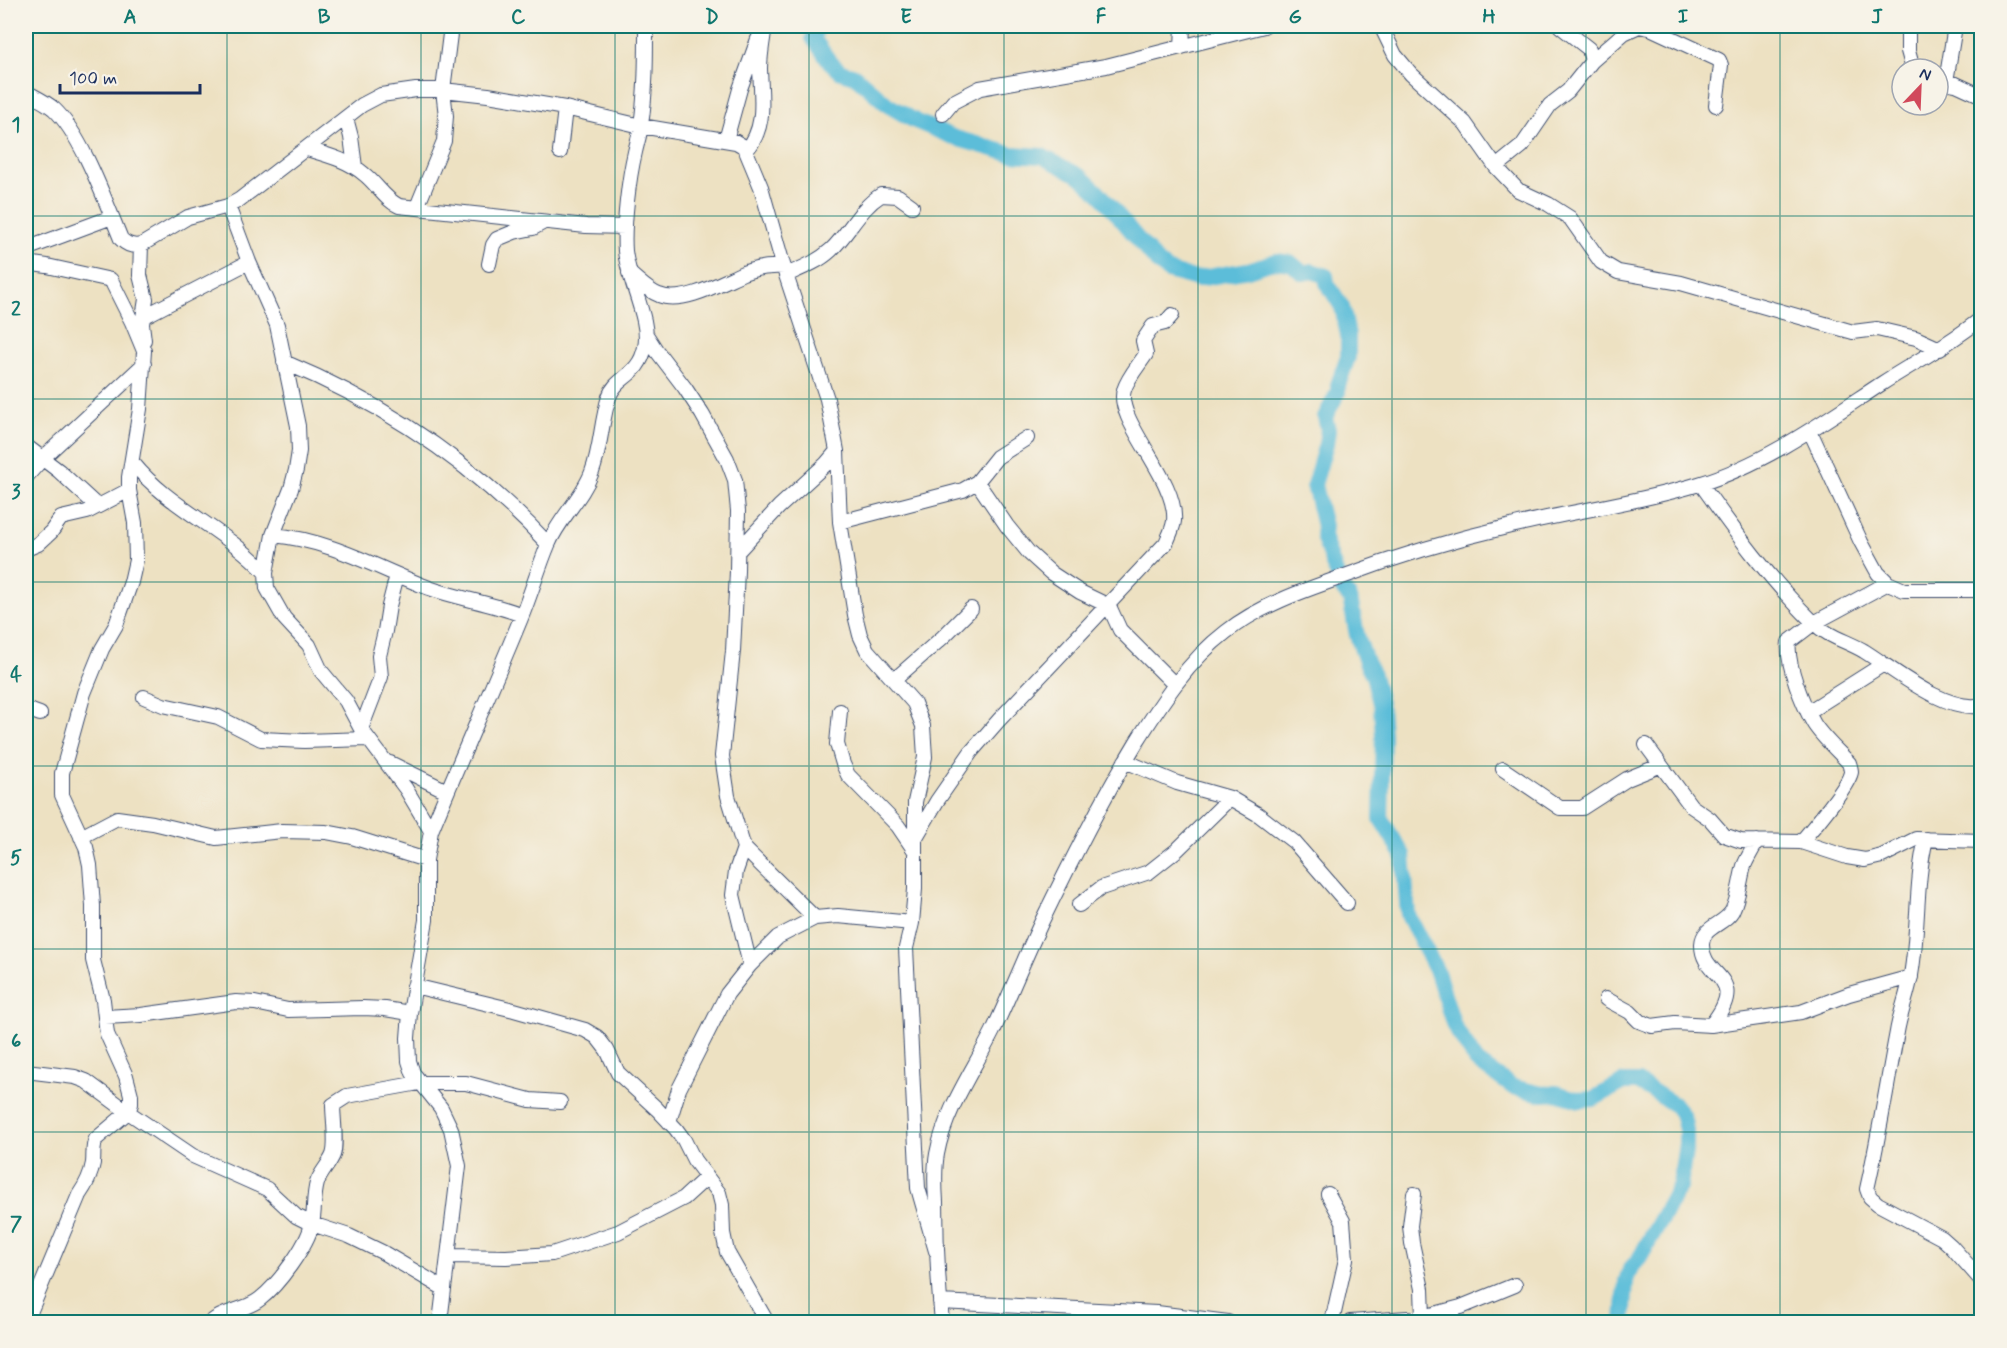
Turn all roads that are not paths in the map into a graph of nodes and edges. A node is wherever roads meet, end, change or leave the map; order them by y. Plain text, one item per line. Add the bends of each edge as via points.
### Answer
1 (451, 26) edge
2 (646, 26) edge
3 (765, 26) edge
4 (1184, 26) edge
5 (1264, 26) edge
6 (1381, 26) edge
7 (1560, 26) edge
8 (1639, 26) edge
9 (1908, 26) edge
10 (1955, 26) edge
11 (1182, 47) junction
12 (1910, 57) edge
13 (1948, 57) edge
14 (1592, 61) junction
15 (1950, 83) edge
16 (443, 90) junction
17 (26, 92) edge
18 (1982, 96) edge
19 (1716, 105) dead end
20 (565, 108) junction
21 (943, 114) dead end
22 (346, 118) junction
23 (641, 126) junction
24 (726, 140) junction
25 (307, 149) junction
26 (746, 151) junction
27 (560, 152) dead end
28 (355, 167) junction
29 (1496, 167) junction
30 (228, 206) junction
31 (912, 206) dead end
32 (417, 207) junction
33 (112, 217) junction
34 (544, 222) junction
35 (625, 227) junction
36 (141, 245) junction
37 (26, 249) edge
38 (249, 262) junction
39 (26, 263) edge
40 (489, 264) dead end
41 (785, 271) junction
42 (629, 273) junction
43 (1172, 315) dead end
44 (143, 317) junction
45 (1982, 318) edge
46 (647, 336) junction
47 (1940, 349) junction
48 (284, 362) junction
49 (143, 367) junction
50 (1810, 431) junction
51 (1027, 438) dead end
52 (26, 446) edge
53 (837, 451) junction
54 (43, 458) junction
55 (133, 463) junction
56 (26, 477) edge
57 (977, 482) junction
58 (1701, 484) junction
59 (129, 490) junction
60 (97, 506) junction
61 (840, 522) junction
62 (273, 535) junction
63 (548, 544) junction
64 (26, 549) edge
65 (738, 551) junction
66 (266, 573) junction
67 (397, 575) junction
68 (1888, 583) junction
69 (1982, 590) edge
70 (1109, 606) junction
71 (971, 609) dead end
72 (522, 615) junction
73 (1814, 623) junction
74 (1882, 665) junction
75 (894, 680) junction
76 (1174, 684) junction
77 (144, 697) dead end
78 (1982, 705) edge
79 (26, 709) edge
80 (840, 711) dead end
81 (1808, 712) junction
82 (40, 714) dead end
83 (364, 734) junction
84 (1646, 745) dead end
85 (1125, 761) junction
86 (386, 762) junction
87 (1659, 766) junction
88 (1503, 769) dead end
89 (447, 791) junction
90 (1230, 798) junction
91 (431, 831) junction
92 (81, 837) junction
93 (1926, 839) junction
94 (1757, 841) junction
95 (1982, 841) edge
96 (1801, 842) junction
97 (915, 845) junction
98 (744, 849) junction
99 (426, 860) junction
100 (1347, 903) dead end
101 (1079, 905) dead end
102 (815, 918) junction
103 (912, 923) junction
104 (750, 965) junction
105 (1911, 976) junction
106 (414, 986) junction
107 (1606, 999) dead end
108 (410, 1013) junction
109 (105, 1017) junction
110 (1711, 1025) junction
111 (26, 1071) edge
112 (419, 1083) junction
113 (561, 1102) dead end
114 (128, 1112) junction
115 (669, 1122) junction
116 (706, 1177) junction
117 (1328, 1194) dead end
118 (1414, 1194) dead end
119 (312, 1224) junction
120 (936, 1251) junction
121 (448, 1256) junction
122 (1982, 1281) edge
123 (1515, 1285) dead end
124 (443, 1288) junction
125 (940, 1302) junction
126 (1423, 1317) junction
127 (1158, 1318) edge
128 (31, 1321) edge
129 (1374, 1321) edge
130 (211, 1323) edge
131 (440, 1323) edge
132 (767, 1323) edge
133 (942, 1323) edge
134 (1228, 1323) edge
135 (1332, 1323) edge
136 (1350, 1323) edge

1 - 16 street
2 - 23 street
3 - 24 street via 750,58
3 - 26 street via 760,58 760,124 756,139
4 - 11 street
5 - 11 street
6 - 29 street via 1395,55 1465,123
7 - 14 street via 1589,49
8 - 14 street via 1624,33
8 - 19 street via 1719,60
9 - 12 street
10 - 13 street
11 - 21 street via 1106,66 980,88 953,102
14 - 29 street via 1568,91 1550,105 1522,146
15 - 18 street
16 - 20 street
16 - 22 street via 381,95
16 - 32 street via 447,116 444,141
17 - 33 street via 52,108 71,131
20 - 23 street
20 - 27 street
22 - 25 street
22 - 28 street
23 - 24 street
23 - 35 street
24 - 26 street via 740,144
25 - 28 street
25 - 30 street
26 - 41 street
28 - 32 street via 392,203
29 - 47 street via 1518,190 1570,218 1601,262 1618,272 1681,283 1853,332 1876,329 1916,338
30 - 36 street via 188,217
30 - 38 street
31 - 41 street via 898,196 881,195 820,259
32 - 34 street
33 - 36 street via 123,241
33 - 37 street
34 - 35 street
34 - 40 street via 497,239
35 - 42 street
36 - 44 street via 140,275 146,296
38 - 44 street
38 - 48 street via 277,325
39 - 49 street via 111,280 141,342
41 - 42 street via 768,267 744,273 714,288 675,297 657,295
41 - 53 street via 827,399
42 - 46 street
43 - 70 street via 1165,323 1153,326 1143,341 1146,354 1124,391 1123,402 1129,420 1165,481 1174,523 1166,543
44 - 49 street via 148,357
45 - 47 street
46 - 63 street via 635,371 613,388 587,485
46 - 65 street via 696,405 731,466 738,511
47 - 50 street
48 - 62 street via 295,405 299,451 291,489
48 - 63 street via 375,405 416,432 488,486
49 - 54 street
49 - 55 street
50 - 58 street
50 - 68 street via 1861,542
51 - 57 street via 997,458
52 - 54 street
53 - 61 street
53 - 65 street
54 - 56 street
54 - 60 street
55 - 59 street
55 - 66 street via 172,500
57 - 61 street via 945,496
57 - 70 street via 1015,536 1051,573
58 - 73 street via 1737,535
58 - 76 street via 1510,526 1377,564 1314,587 1226,632
59 - 60 street
59 - 92 street via 136,560 131,582 116,625 92,672 62,773 62,795
60 - 64 street via 61,518 38,544
61 - 75 street via 860,635 867,650
62 - 66 street
62 - 67 street via 336,548
63 - 72 street
65 - 98 street via 722,756 728,796
66 - 83 street via 270,596 309,645 321,671 346,701
67 - 72 street
67 - 83 street via 379,656 381,677
68 - 69 street via 1904,590
68 - 73 street
70 - 76 street via 1120,630
70 - 97 street via 971,752 937,801
71 - 75 street
72 - 89 street
73 - 74 street
73 - 81 street via 1794,636 1788,648
74 - 78 street via 1959,705
74 - 81 street
75 - 97 street via 914,703 923,726 925,757 915,802
76 - 85 street
77 - 83 street via 218,717 261,739 304,741
79 - 82 street
80 - 97 street via 837,744 845,769
81 - 96 street via 1849,763 1851,773
83 - 86 street
84 - 87 street
85 - 90 street via 1177,783
85 - 120 street via 1065,873 994,1029 942,1129 936,1160
86 - 89 street
86 - 91 street
87 - 88 street via 1627,779 1582,808 1560,808
87 - 94 street via 1691,806 1724,835
89 - 91 street
90 - 100 street via 1294,842
90 - 101 street via 1149,872 1101,888
91 - 99 street
92 - 99 street via 117,818 216,838 282,831 326,832
92 - 109 street via 90,865 93,960
93 - 95 street
93 - 96 street via 1916,839 1865,860
93 - 105 street via 1919,874
94 - 96 street
94 - 110 street via 1731,911 1726,919 1709,929 1702,942 1703,953 1722,978 1727,995
97 - 103 street
98 - 102 street
98 - 104 street via 736,871 734,895
99 - 106 street via 426,920
102 - 103 street via 838,916
102 - 104 street via 778,937
103 - 120 street via 906,948 916,1167 923,1211
104 - 115 street via 727,994 679,1089
105 - 110 street via 1801,1012
105 - 122 street via 1868,1193 1887,1210 1942,1238
106 - 108 street
106 - 115 street via 590,1032 602,1043 618,1073
107 - 110 street via 1652,1026
108 - 109 street via 385,1009 288,1010 236,1002
108 - 112 street via 410,1061
109 - 114 street via 110,1044 131,1095
111 - 114 street via 86,1081
112 - 113 street via 466,1083 530,1100
112 - 119 street via 347,1096 333,1105 334,1153 318,1180
112 - 121 street via 441,1108 451,1129 459,1166
114 - 119 street via 193,1156 267,1189 296,1216
114 - 128 street via 93,1144 88,1181 79,1195
115 - 116 street
116 - 121 street via 684,1198 618,1232 552,1254
116 - 132 street via 719,1193 730,1260
117 - 135 street via 1343,1221 1347,1259
118 - 126 street via 1410,1226
119 - 124 street via 382,1252
119 - 130 street via 289,1269 262,1297 253,1305 220,1315
120 - 125 street
121 - 124 street
123 - 126 street via 1461,1307
124 - 131 street
125 - 127 street
125 - 133 street
126 - 129 street
127 - 134 street
129 - 136 street

